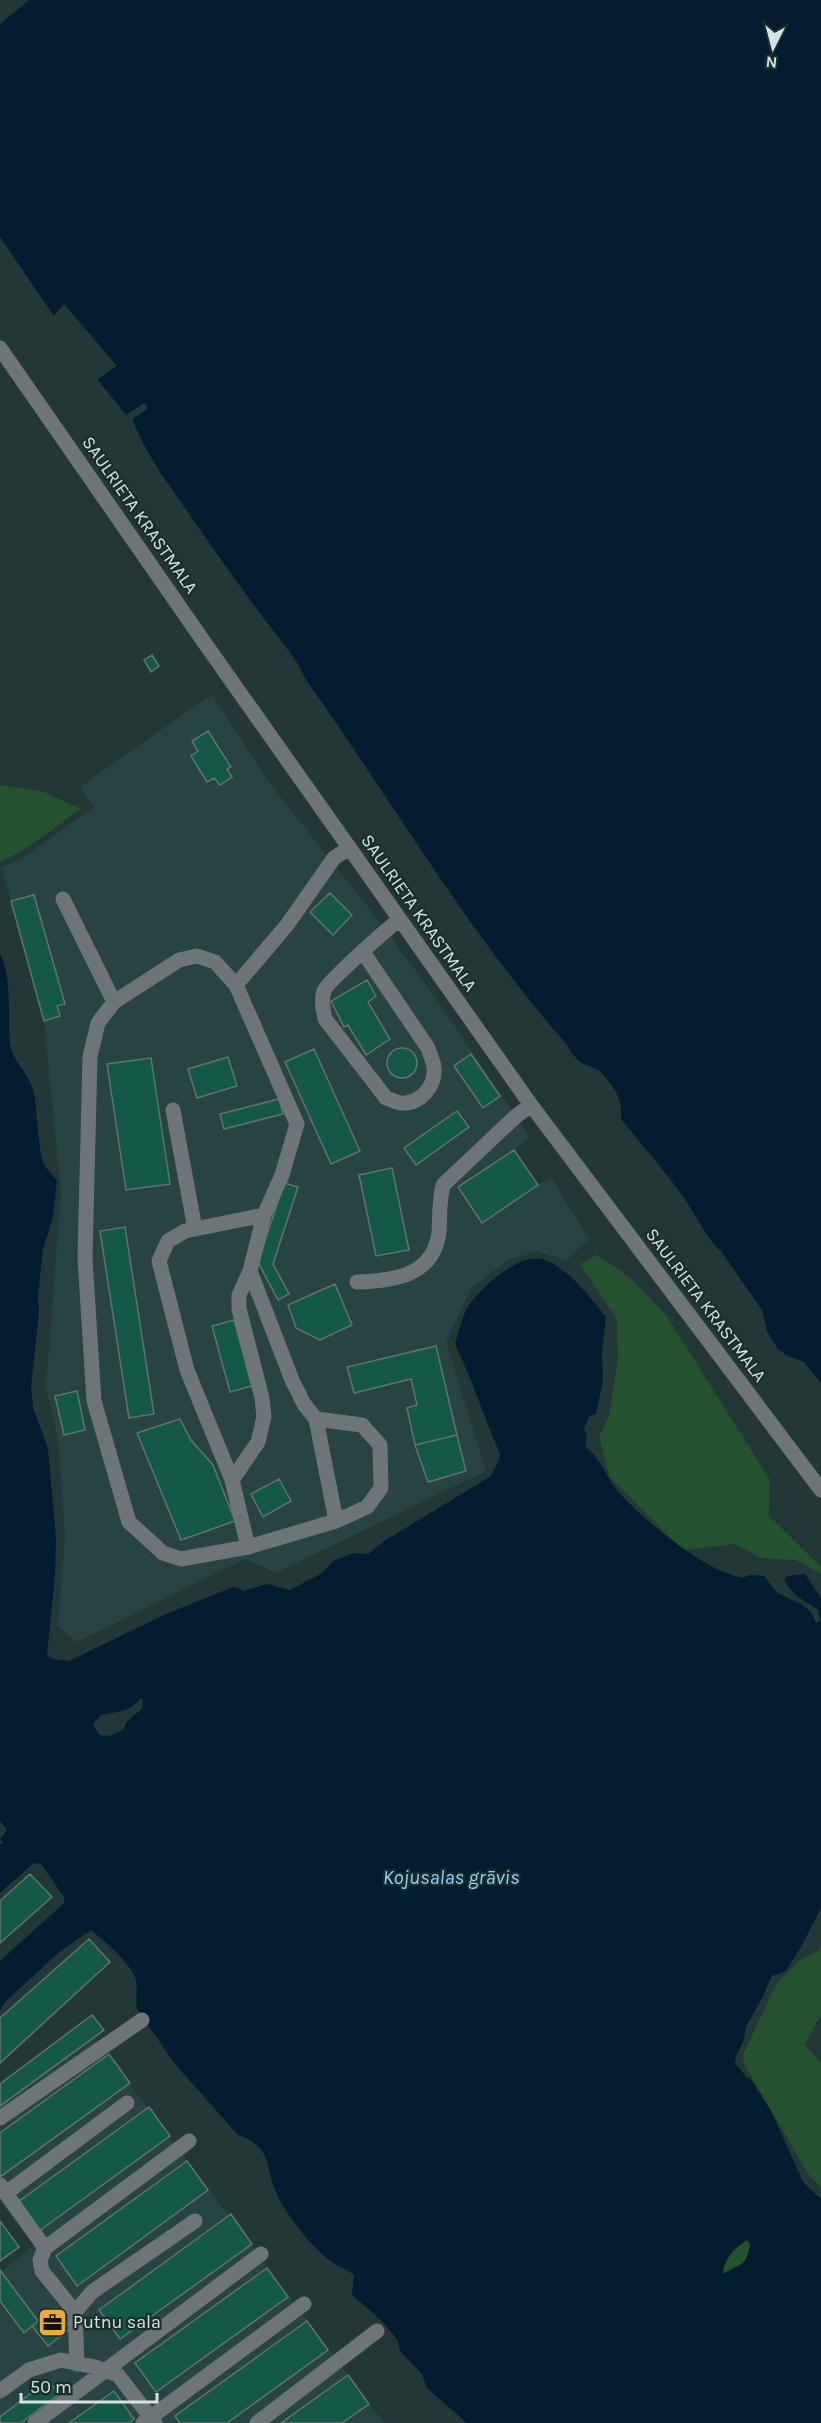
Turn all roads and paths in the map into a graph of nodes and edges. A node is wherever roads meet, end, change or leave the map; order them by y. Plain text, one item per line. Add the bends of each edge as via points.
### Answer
1 (0, 348) edge
2 (349, 848) junction
3 (63, 899) dead end
4 (399, 920) junction
5 (363, 952) junction
6 (236, 985) junction
7 (114, 1002) junction
8 (531, 1105) junction
9 (173, 1110) dead end
10 (264, 1215) junction
11 (195, 1229) junction
12 (250, 1271) junction
13 (357, 1282) dead end
14 (316, 1419) junction
15 (232, 1480) junction
16 (821, 1490) edge
17 (336, 1521) junction
18 (248, 1547) junction
19 (142, 2020) dead end
20 (128, 2103) dead end
21 (0, 2118) edge
22 (189, 2141) dead end
23 (3, 2189) edge
24 (195, 2221) dead end
25 (45, 2248) junction
26 (261, 2254) dead end
27 (304, 2304) dead end
28 (75, 2312) junction
29 (377, 2331) dead end
30 (77, 2364) junction
31 (104, 2370) junction
32 (0, 2391) edge
33 (150, 2421) edge
34 (35, 2423) edge
35 (257, 2423) edge

1 - 2 street, SAULRIETA KRASTMALA
2 - 4 street, SAULRIETA KRASTMALA
2 - 6 street via 334,858 287,925
3 - 7 street
4 - 5 street
4 - 8 street, SAULRIETA KRASTMALA
5 - 5 street via 428,1048 433,1080 426,1094 413,1102 386,1098 325,1019 324,988
6 - 7 street via 215,962 197,956 179,960
6 - 10 street via 297,1124 282,1175
7 - 18 street via 98,1023 90,1057 85,1258 94,1401 129,1522 163,1554 181,1559
8 - 13 street via 443,1185 439,1234 432,1257 412,1272 388,1281
8 - 16 street, SAULRIETA KRASTMALA
9 - 11 street
10 - 11 street
10 - 12 street
11 - 15 street via 168,1241 159,1261 187,1370
12 - 14 street via 292,1380
12 - 15 street via 239,1295 239,1309 264,1417 258,1442
14 - 17 street
14 - 17 street via 362,1425 380,1445 381,1488 367,1507
15 - 18 street
17 - 18 street
19 - 21 street
20 - 23 street
22 - 25 street
23 - 25 street
24 - 28 street via 92,2292
25 - 28 street via 40,2260 42,2271
26 - 31 street
27 - 33 street
28 - 30 street
29 - 35 street
30 - 31 street
30 - 32 street via 61,2360 29,2370
31 - 33 street via 118,2374
31 - 34 street

